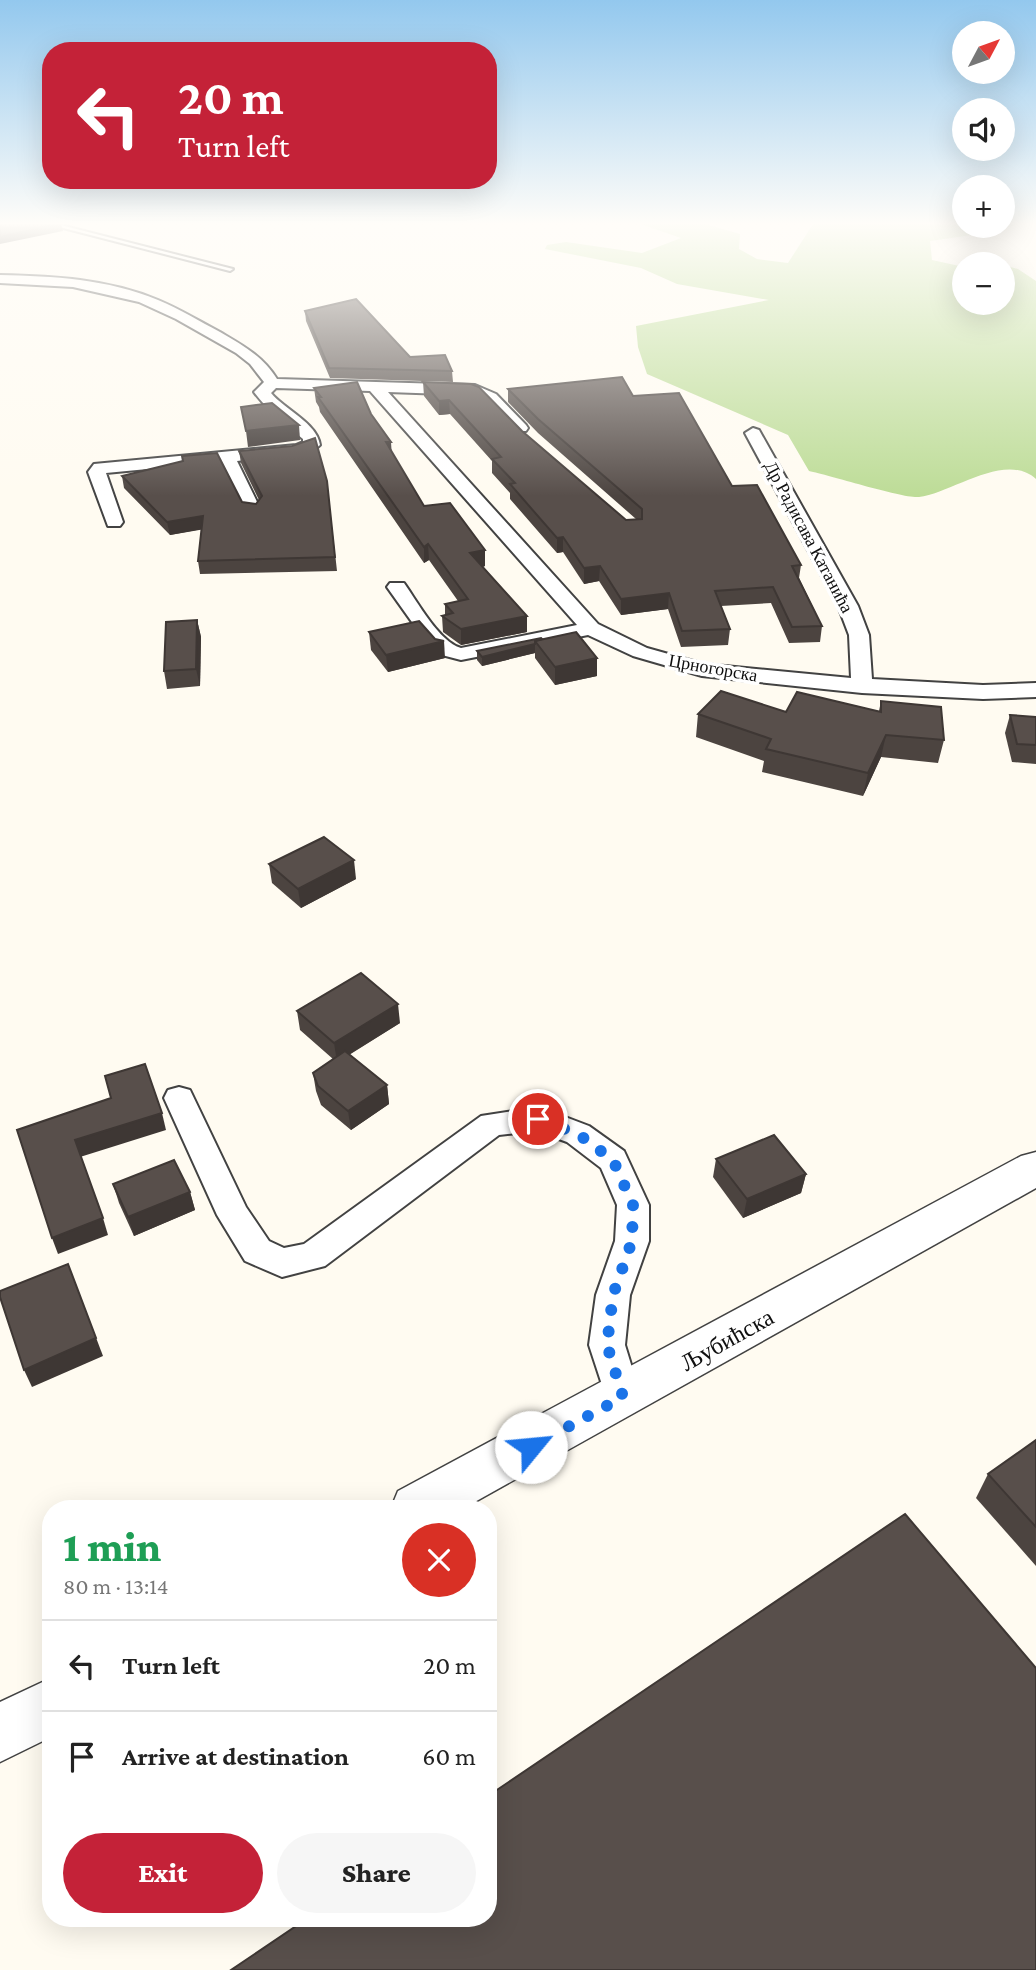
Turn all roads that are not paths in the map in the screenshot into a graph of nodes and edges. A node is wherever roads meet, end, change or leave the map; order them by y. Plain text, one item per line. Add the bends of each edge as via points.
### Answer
1 (170, 313) edge
2 (272, 383) junction
3 (376, 388) junction
4 (753, 433) dead end
5 (530, 439) edge
6 (226, 457) junction
7 (252, 510) edge
8 (114, 522) dead end
9 (397, 587) dead end
10 (592, 628) junction
11 (862, 686) junction
12 (1036, 691) edge
13 (179, 1098) dead end
14 (1036, 1168) edge
15 (623, 1397) junction
16 (431, 1500) edge
17 (42, 1711) edge
18 (0, 1733) edge

1 - 2 street via 243,351 263,366
2 - 3 street
2 - 6 street via 262,392 311,437 312,445
3 - 5 street via 475,390 490,397
3 - 10 street, Црногорска
4 - 11 street, Др Радисава Катанића via 848,606 859,635
6 - 7 street
6 - 8 street via 100,468 97,472
9 - 10 street via 436,642 461,654
10 - 11 street, Црногорска via 640,652 702,670
11 - 12 street, Црногорска
13 - 15 street via 233,1215 257,1251 282,1263 313,1256 492,1124 538,1119 578,1134 613,1160 633,1205 632,1241 613,1295 607,1345
14 - 15 street, Љубићска
15 - 16 street, Љубићска
17 - 18 street

